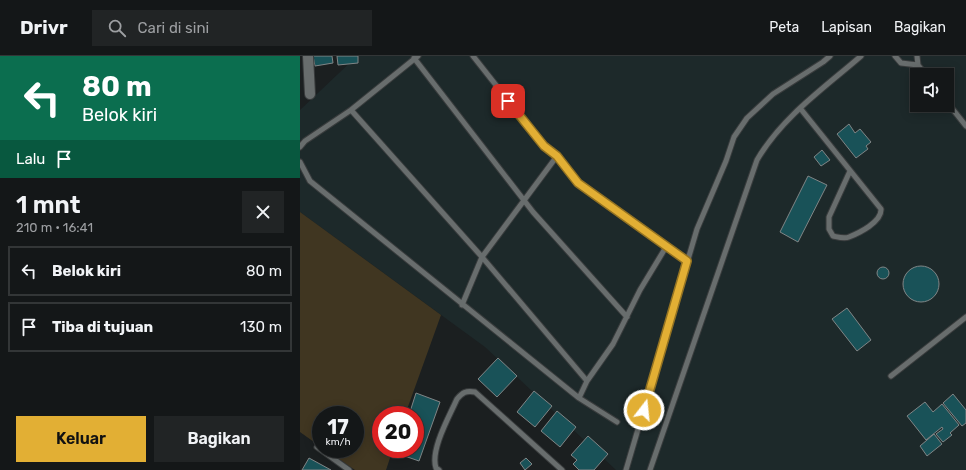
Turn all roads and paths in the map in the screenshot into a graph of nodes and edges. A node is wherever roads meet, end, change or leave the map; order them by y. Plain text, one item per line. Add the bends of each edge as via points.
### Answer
1 (308, 56) edge
2 (473, 56) edge
3 (830, 56) edge
4 (861, 56) edge
5 (895, 56) edge
6 (917, 56) edge
7 (416, 57) edge
8 (918, 65) junction
9 (920, 68) edge
10 (310, 94) dead end
11 (800, 108) junction
12 (351, 110) junction
13 (954, 111) edge
14 (965, 124) edge
15 (300, 147) edge
16 (557, 156) junction
17 (300, 162) edge
18 (850, 171) junction
19 (523, 199) junction
20 (666, 247) junction
21 (482, 257) junction
22 (687, 261) junction
23 (462, 305) junction
24 (627, 317) junction
25 (966, 317) edge
26 (891, 376) dead end
27 (587, 381) junction
28 (579, 398) junction
29 (617, 422) dead end
30 (332, 458) edge
31 (349, 470) edge
32 (439, 470) edge
33 (562, 470) edge
34 (626, 470) edge
35 (650, 470) edge

1 - 10 street
2 - 16 lane via 544,146
3 - 22 lane via 773,94 742,125 734,137
4 - 11 lane
5 - 8 lane via 901,63
6 - 8 lane
7 - 12 lane
7 - 19 lane
8 - 9 lane
11 - 18 lane
11 - 35 lane via 773,136 757,160
12 - 15 lane
12 - 21 lane
13 - 14 lane
16 - 19 lane
16 - 20 lane via 578,183
17 - 23 lane via 310,181
18 - 18 lane via 881,209 881,213 876,221 842,238 833,236 829,228 829,217
19 - 21 lane
19 - 24 lane
20 - 22 lane
20 - 24 lane
21 - 23 lane
21 - 27 lane
22 - 34 lane
23 - 28 lane
24 - 27 lane
25 - 26 lane
27 - 28 lane
28 - 29 lane
30 - 31 lane
32 - 33 lane via 434,463 439,442 456,399 460,394 470,391 475,392

